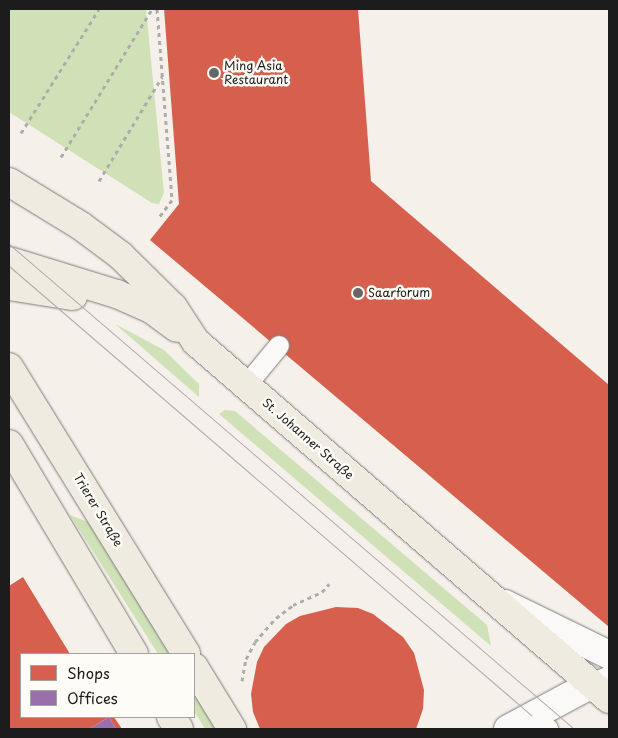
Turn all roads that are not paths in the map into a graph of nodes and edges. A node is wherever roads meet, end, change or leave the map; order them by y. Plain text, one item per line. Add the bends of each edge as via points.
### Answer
1 (9, 182) edge
2 (9, 261) edge
3 (9, 286) edge
4 (196, 342) junction
5 (279, 346) dead end
6 (9, 366) edge
7 (246, 386) junction
8 (9, 444) edge
9 (489, 596) junction
10 (133, 653) edge
11 (185, 653) edge
12 (609, 655) edge
13 (195, 669) edge
14 (603, 686) edge
15 (173, 718) edge
16 (540, 722) edge
17 (179, 729) edge
18 (232, 729) edge
19 (508, 729) edge

1 - 4 main road, St. Johanner Straße via 81,226 120,255 173,307
2 - 4 main road via 94,286 151,309
3 - 4 main road via 73,296
4 - 7 main road, St. Johanner Straße
5 - 7 lane
6 - 11 main road, Trierer Straße
7 - 9 main road, St. Johanner Straße
8 - 10 main road
9 - 12 street
9 - 14 main road, St. Johanner Straße
13 - 18 main road
14 - 16 street
15 - 17 main road
16 - 19 street

